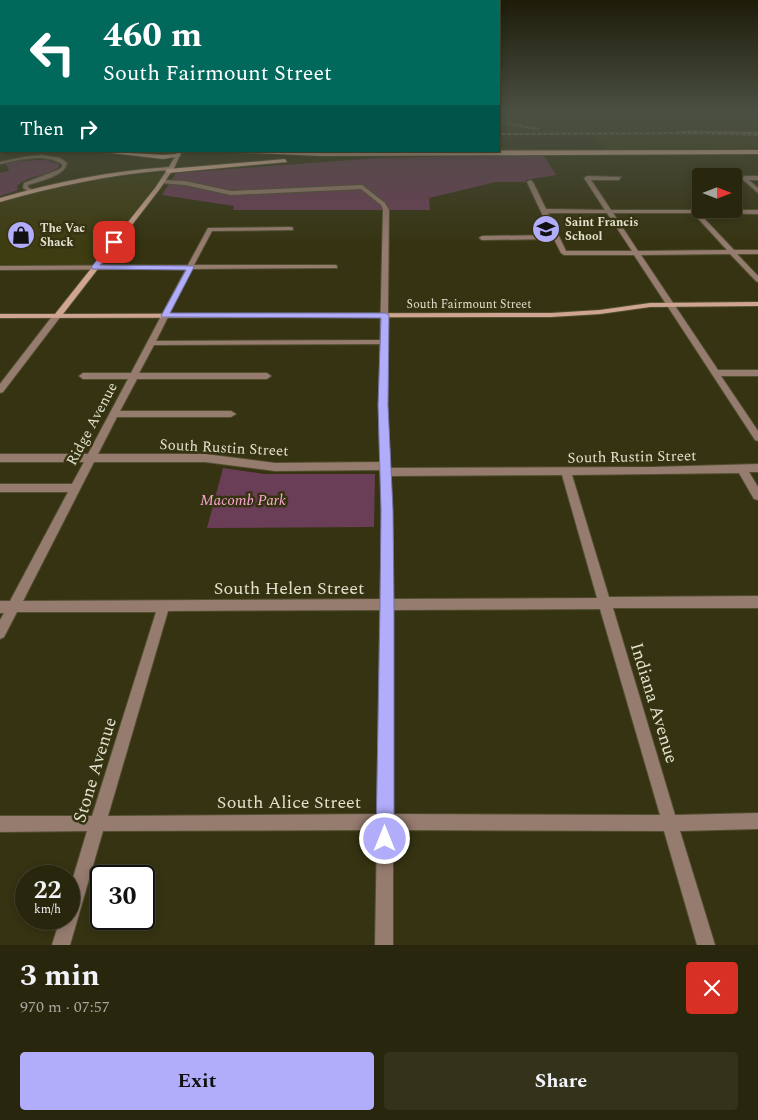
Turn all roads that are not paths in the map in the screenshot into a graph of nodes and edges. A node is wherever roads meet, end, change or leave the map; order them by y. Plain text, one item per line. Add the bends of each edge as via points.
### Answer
1 (175, 156) edge
2 (362, 156) edge
3 (0, 163) edge
4 (168, 169) junction
5 (619, 178) dead end
6 (744, 178) joint
7 (758, 178) edge
8 (162, 182) junction
9 (530, 182) dead end
10 (31, 191) junction
11 (758, 191) edge
12 (0, 200) edge
13 (544, 211) junction
14 (609, 212) junction
15 (692, 212) edge
16 (742, 212) edge
17 (758, 212) edge
18 (701, 218) edge
19 (291, 229) dead end
20 (557, 237) junction
21 (482, 238) dead end
22 (635, 252) junction
23 (733, 252) junction
24 (758, 252) edge
25 (191, 267) junction
26 (335, 267) dead end
27 (0, 268) edge
28 (94, 268) junction
29 (758, 280) edge
30 (671, 304) junction
31 (758, 304) edge
32 (385, 315) junction
33 (0, 316) edge
34 (57, 316) junction
35 (165, 316) junction
36 (385, 342) junction
37 (151, 343) junction
38 (715, 373) junction
39 (758, 373) edge
40 (83, 376) dead end
41 (267, 376) dead end
42 (134, 377) junction
43 (0, 390) edge
44 (113, 414) junction
45 (231, 414) dead end
46 (758, 438) edge
47 (0, 458) edge
48 (90, 458) junction
49 (742, 468) junction
50 (758, 468) edge
51 (386, 469) junction
52 (566, 472) junction
53 (0, 488) edge
54 (74, 488) junction
55 (758, 496) edge
56 (758, 602) edge
57 (605, 603) junction
58 (164, 605) junction
59 (387, 605) junction
60 (0, 607) edge
61 (13, 607) junction
62 (0, 633) edge
63 (758, 821) edge
64 (385, 822) junction
65 (670, 823) junction
66 (0, 824) edge
67 (98, 824) junction
68 (61, 945) edge
69 (384, 945) edge
70 (706, 945) edge

1 - 4 street
2 - 4 main road
3 - 10 street via 36,158 65,163 60,171 26,184 25,187
4 - 8 street
4 - 10 street via 76,180
5 - 14 street via 587,178
6 - 7 street
6 - 11 street
8 - 28 street
8 - 32 street via 231,192 362,187 386,210
9 - 13 street
10 - 12 street
13 - 14 street
13 - 20 street
14 - 15 street
14 - 22 street
16 - 17 street
18 - 23 street
19 - 25 street, Ridge Avenue via 210,229
20 - 21 street
20 - 22 street via 564,253
22 - 23 street
22 - 30 street
23 - 24 street
23 - 29 street
25 - 26 street
25 - 28 street
25 - 35 street, Ridge Avenue
27 - 28 street
28 - 34 street
30 - 31 street, South Fairmount Street
30 - 32 street, South Fairmount Street via 637,305 576,314
30 - 38 street
32 - 35 street, South Fairmount Street
32 - 36 street
33 - 34 street, South Fairmount Street
34 - 35 street, South Fairmount Street
34 - 43 street
35 - 37 street, Ridge Avenue
36 - 37 street
36 - 51 street
37 - 42 street, Ridge Avenue
38 - 39 street
38 - 46 street
40 - 42 street
41 - 42 street
42 - 44 street, Ridge Avenue
44 - 45 street
44 - 48 street, Ridge Avenue
47 - 48 street, South Rustin Street
48 - 51 street, South Rustin Street via 205,458 275,467
48 - 54 street, Ridge Avenue
49 - 50 street, South Rustin Street
49 - 52 street, South Rustin Street
49 - 55 street
51 - 52 street, South Rustin Street
51 - 59 street
52 - 57 street, Indiana Avenue
53 - 54 street
54 - 61 street, Ridge Avenue
56 - 57 street, South Helen Street
57 - 59 street, South Helen Street
57 - 65 street, Indiana Avenue
58 - 59 street, South Helen Street
58 - 61 street, South Helen Street
58 - 67 street, Stone Avenue
59 - 64 street
60 - 61 street, South Helen Street
61 - 62 street, Ridge Avenue
63 - 65 street, South Alice Street
64 - 65 street, South Alice Street
64 - 67 street, South Alice Street
64 - 69 street
65 - 70 street, Indiana Avenue
66 - 67 street, South Alice Street
67 - 68 street, Stone Avenue

